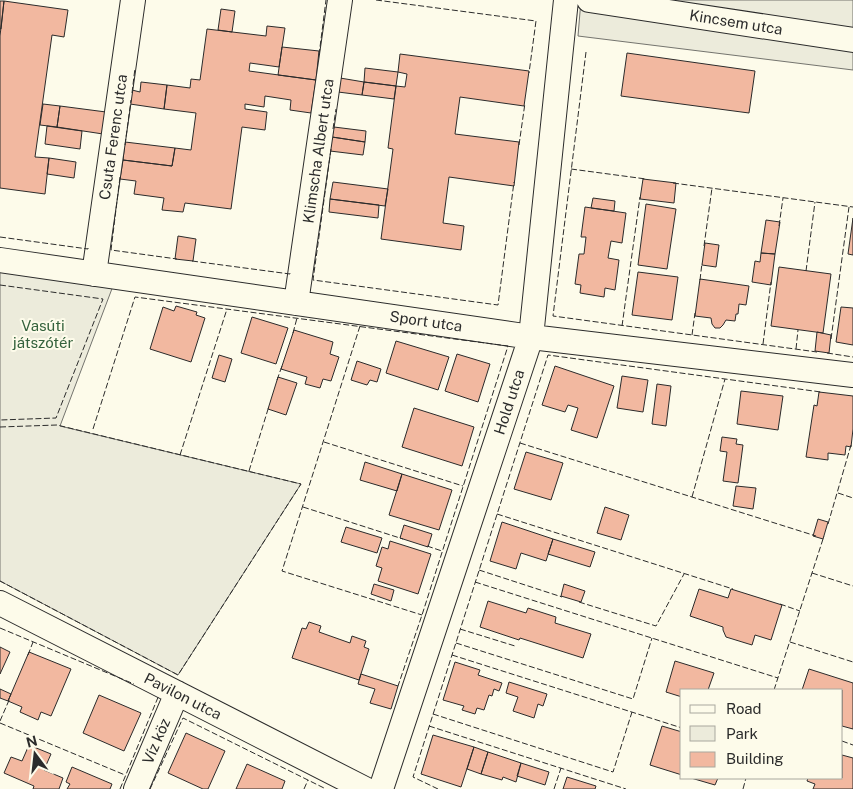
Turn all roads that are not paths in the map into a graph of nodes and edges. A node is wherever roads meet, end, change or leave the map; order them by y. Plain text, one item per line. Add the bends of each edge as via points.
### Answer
1 (133, 0) edge
2 (340, 0) edge
3 (566, 0) edge
4 (589, 0) edge
5 (853, 40) edge
6 (0, 260) edge
7 (94, 274) junction
8 (296, 303) junction
9 (531, 337) junction
10 (853, 375) edge
11 (0, 603) edge
12 (177, 694) junction
13 (136, 789) edge
14 (365, 789) edge
15 (381, 789) edge

1 - 7 street, Csuta Ferenc utca
2 - 8 street, Klimscha Albert utca
3 - 9 street, Hold utca
4 - 5 street, Kincsem utca
6 - 7 street, Sport utca
7 - 8 street, Sport utca
8 - 9 street, Sport utca
9 - 10 street, Sport utca
9 - 15 street, Hold utca
11 - 12 street, Pavilon utca
12 - 13 street, Víz köz
12 - 14 street, Pavilon utca

